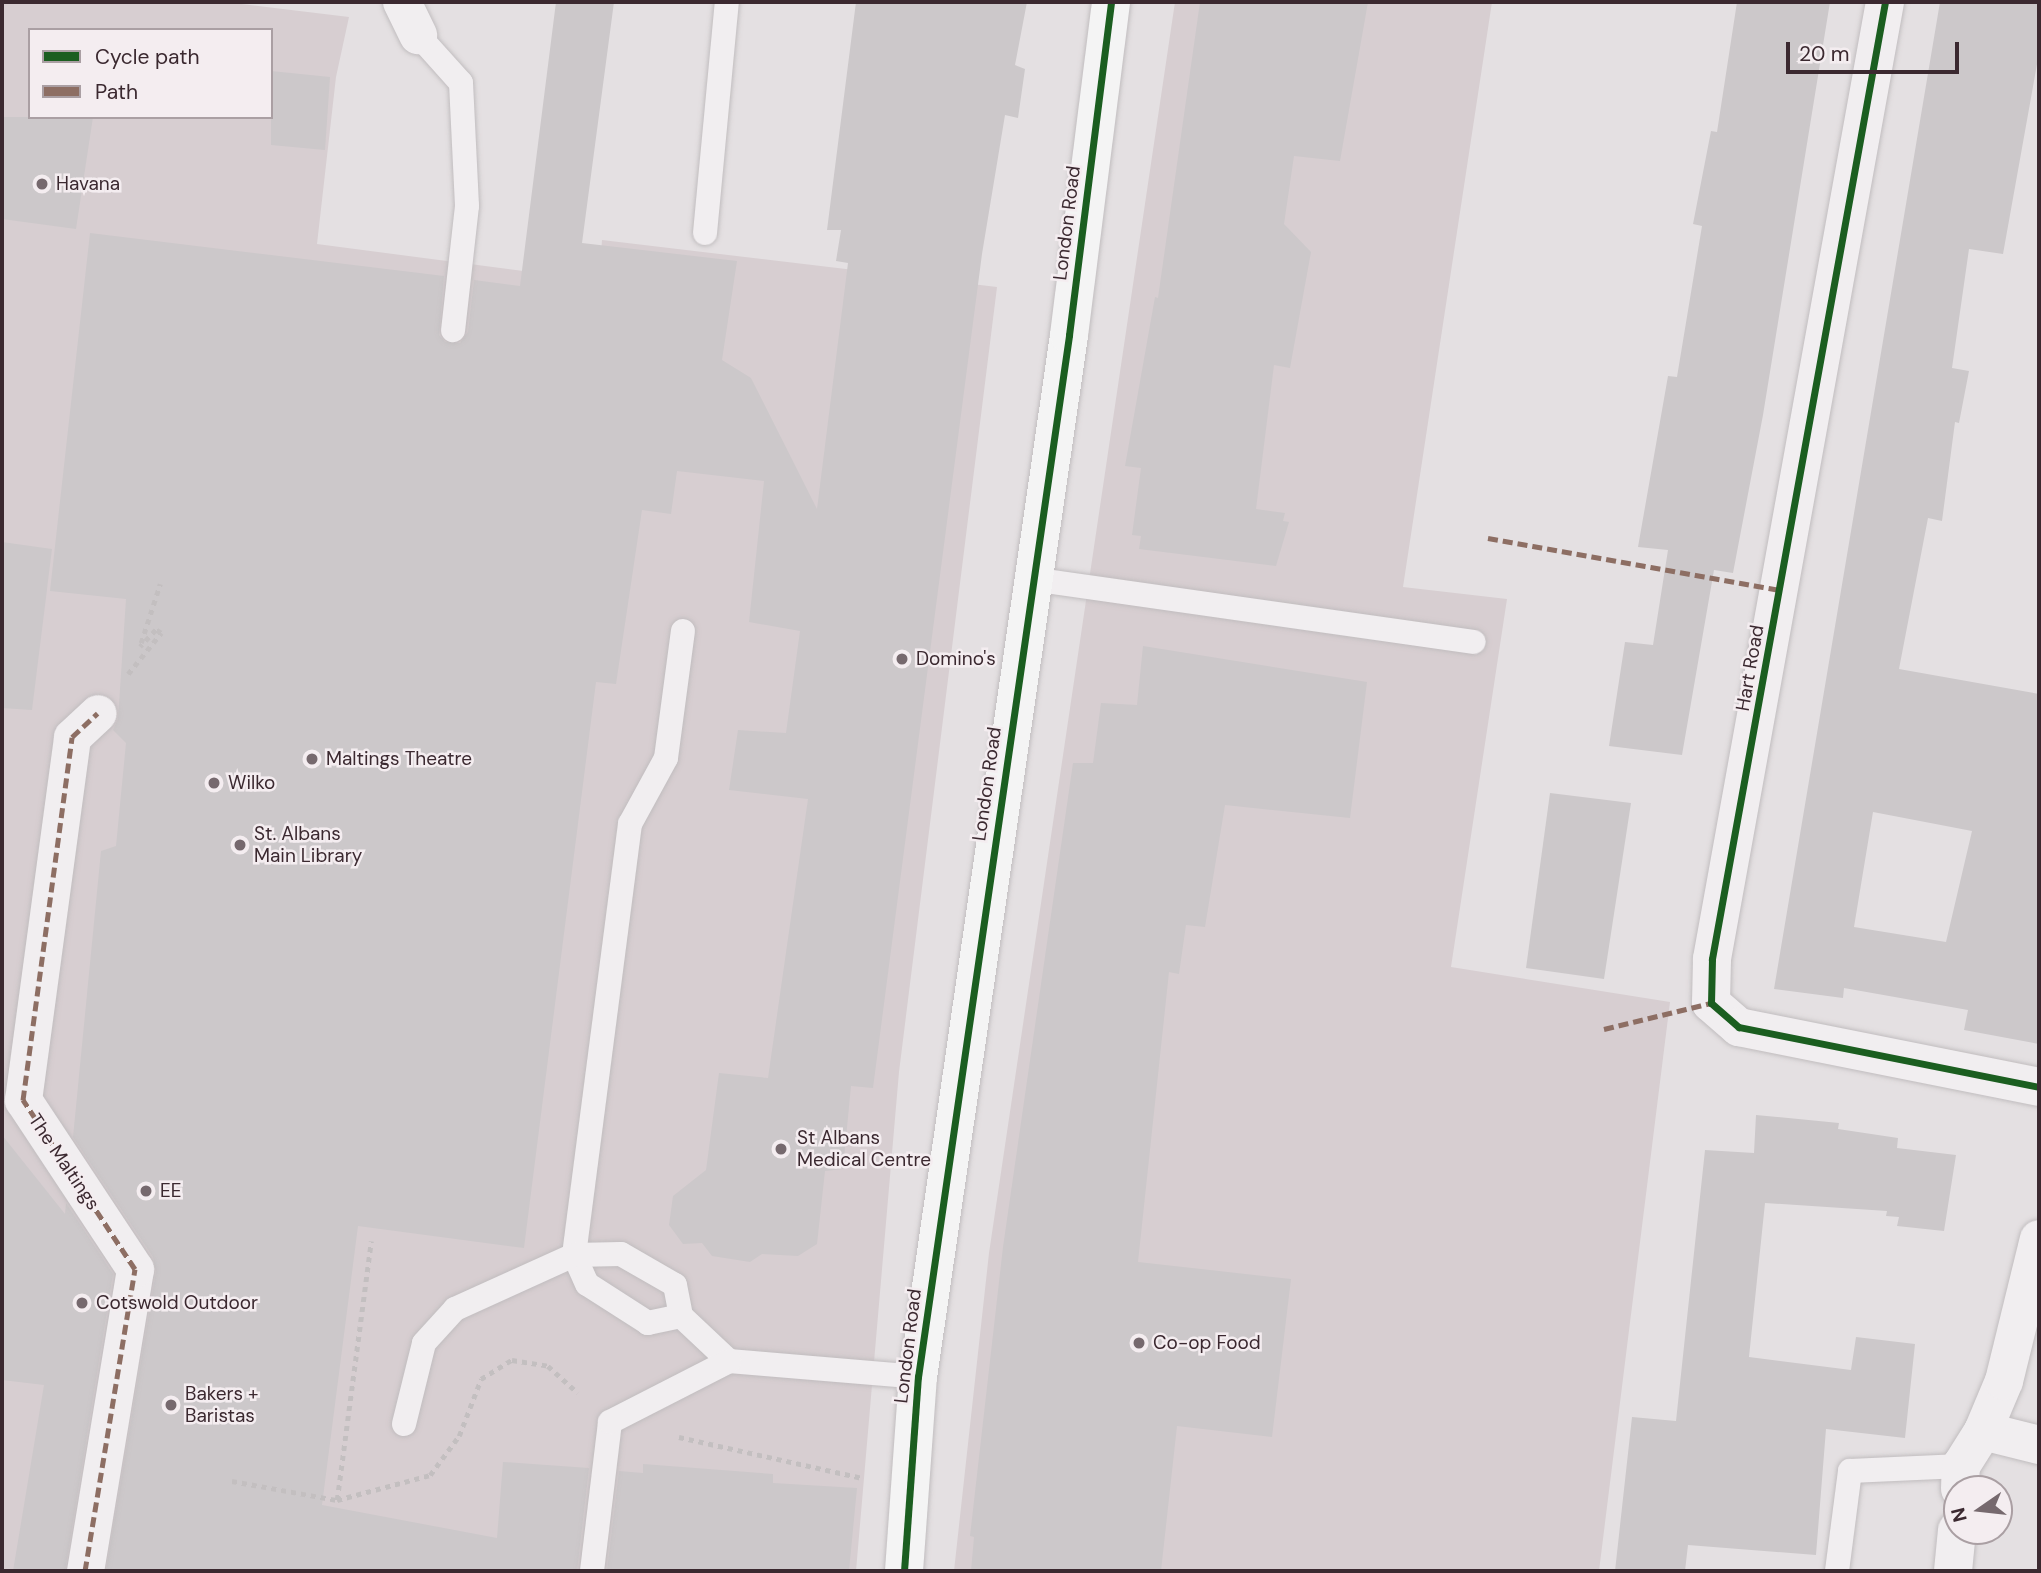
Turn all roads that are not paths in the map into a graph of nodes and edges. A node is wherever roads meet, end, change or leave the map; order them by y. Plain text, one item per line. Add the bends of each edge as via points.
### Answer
1 (727, 2) edge
2 (1111, 2) edge
3 (1885, 2) edge
4 (410, 18) edge
5 (705, 233) dead end
6 (453, 330) dead end
7 (1032, 579) junction
8 (683, 631) dead end
9 (1474, 642) dead end
10 (98, 713) dead end
11 (2039, 1087) edge
12 (2039, 1239) edge
13 (574, 1255) junction
14 (681, 1316) junction
15 (729, 1361) junction
16 (918, 1377) junction
17 (404, 1424) dead end
18 (1983, 1431) junction
19 (2039, 1445) edge
20 (1962, 1475) edge
21 (1943, 1476) edge
22 (1956, 1545) edge
23 (85, 1571) edge
24 (592, 1571) edge
25 (904, 1571) edge
26 (1837, 1571) edge
27 (1953, 1571) edge

1 - 5 lane
2 - 7 main road, London Road
3 - 11 street, Hart Road via 1712,959 1711,1003 1739,1027
4 - 6 lane via 461,83 467,206
7 - 9 lane
7 - 16 main road, London Road
8 - 13 lane via 667,758 630,824
10 - 23 street, The Maltings via 72,737 23,1100 135,1269
12 - 18 street via 2004,1381
13 - 14 lane via 587,1284 648,1323
13 - 14 lane via 621,1254 675,1284
13 - 17 lane via 455,1309 424,1343
14 - 15 lane
15 - 16 lane
15 - 24 lane via 610,1422
16 - 25 main road, London Road
18 - 19 street
18 - 20 street
21 - 26 lane via 1850,1471
22 - 27 street

